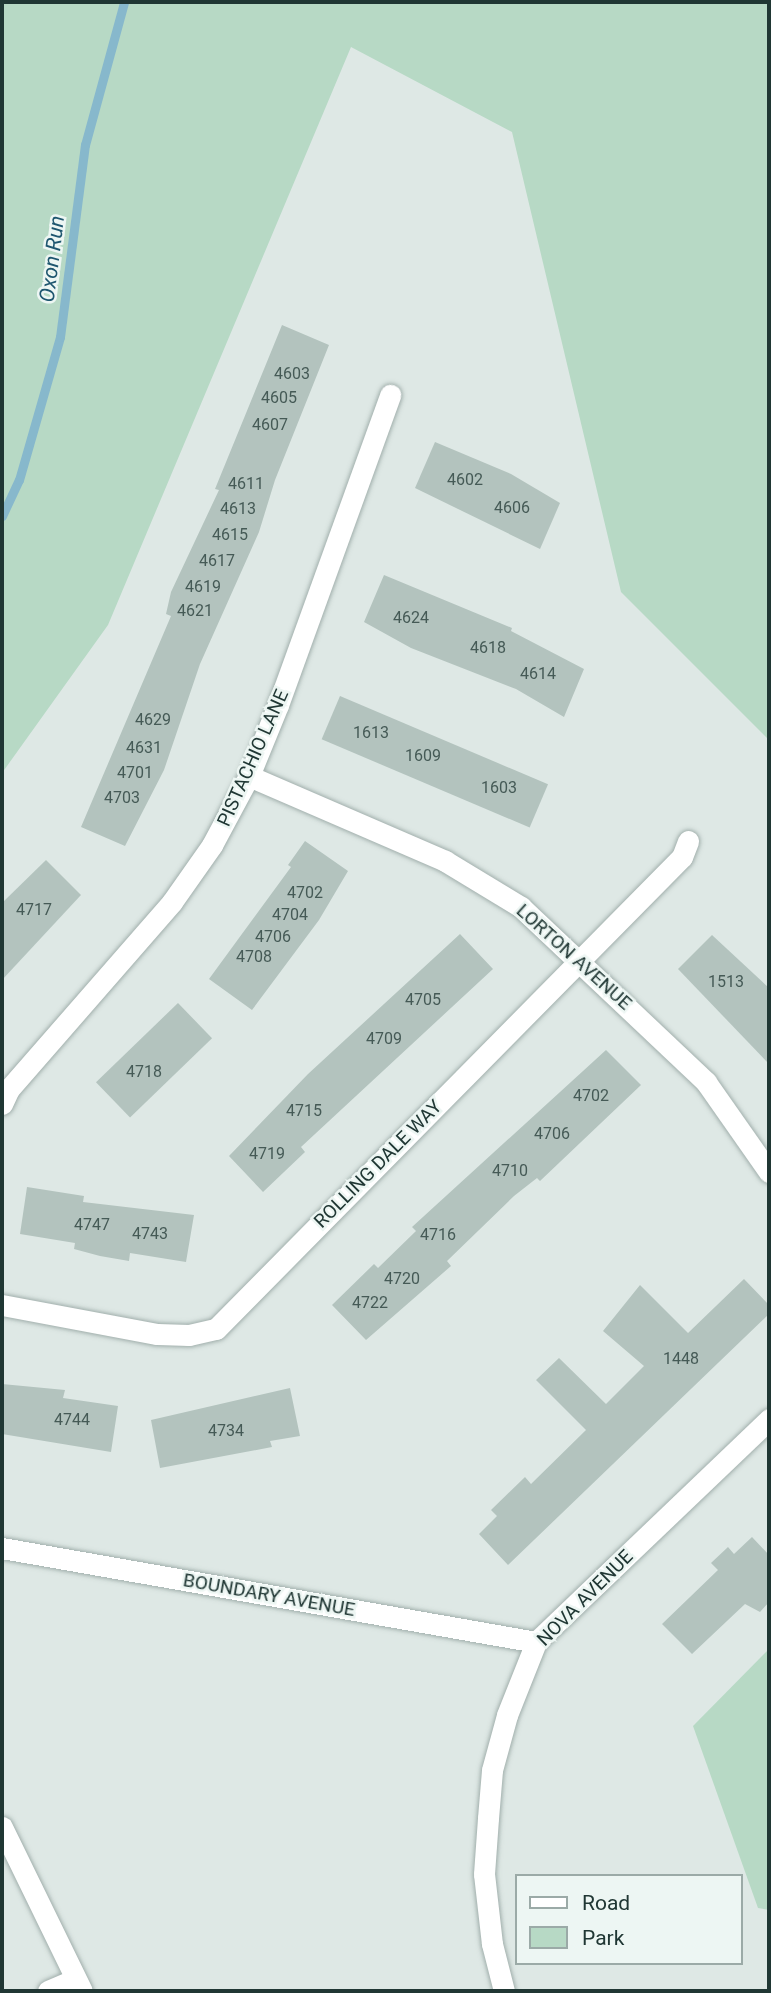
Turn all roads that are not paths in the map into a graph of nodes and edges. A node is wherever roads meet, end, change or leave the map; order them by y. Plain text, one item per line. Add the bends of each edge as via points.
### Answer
1 (390, 395) dead end
2 (249, 776) junction
3 (688, 841) dead end
4 (580, 960) junction
5 (2, 1104) edge
6 (769, 1172) edge
7 (2, 1305) edge
8 (769, 1419) edge
9 (2, 1548) edge
10 (536, 1642) junction
11 (2, 1827) edge
12 (79, 1985) edge
13 (48, 1991) edge
14 (505, 1991) edge

1 - 2 street, PISTACHIO LANE
2 - 4 street, LORTON AVENUE via 445,861 538,921
2 - 5 street, PISTACHIO LANE via 190,879 9,1089
3 - 4 street, ROLLING DALE WAY via 682,857
4 - 6 street, LORTON AVENUE via 706,1082
4 - 7 street, ROLLING DALE WAY via 216,1329 189,1335 157,1334
8 - 10 street, NOVA AVENUE
9 - 10 street, BOUNDARY AVENUE
10 - 14 street, NOVA AVENUE via 507,1715 492,1770 484,1874 492,1944
11 - 12 street
12 - 13 street

